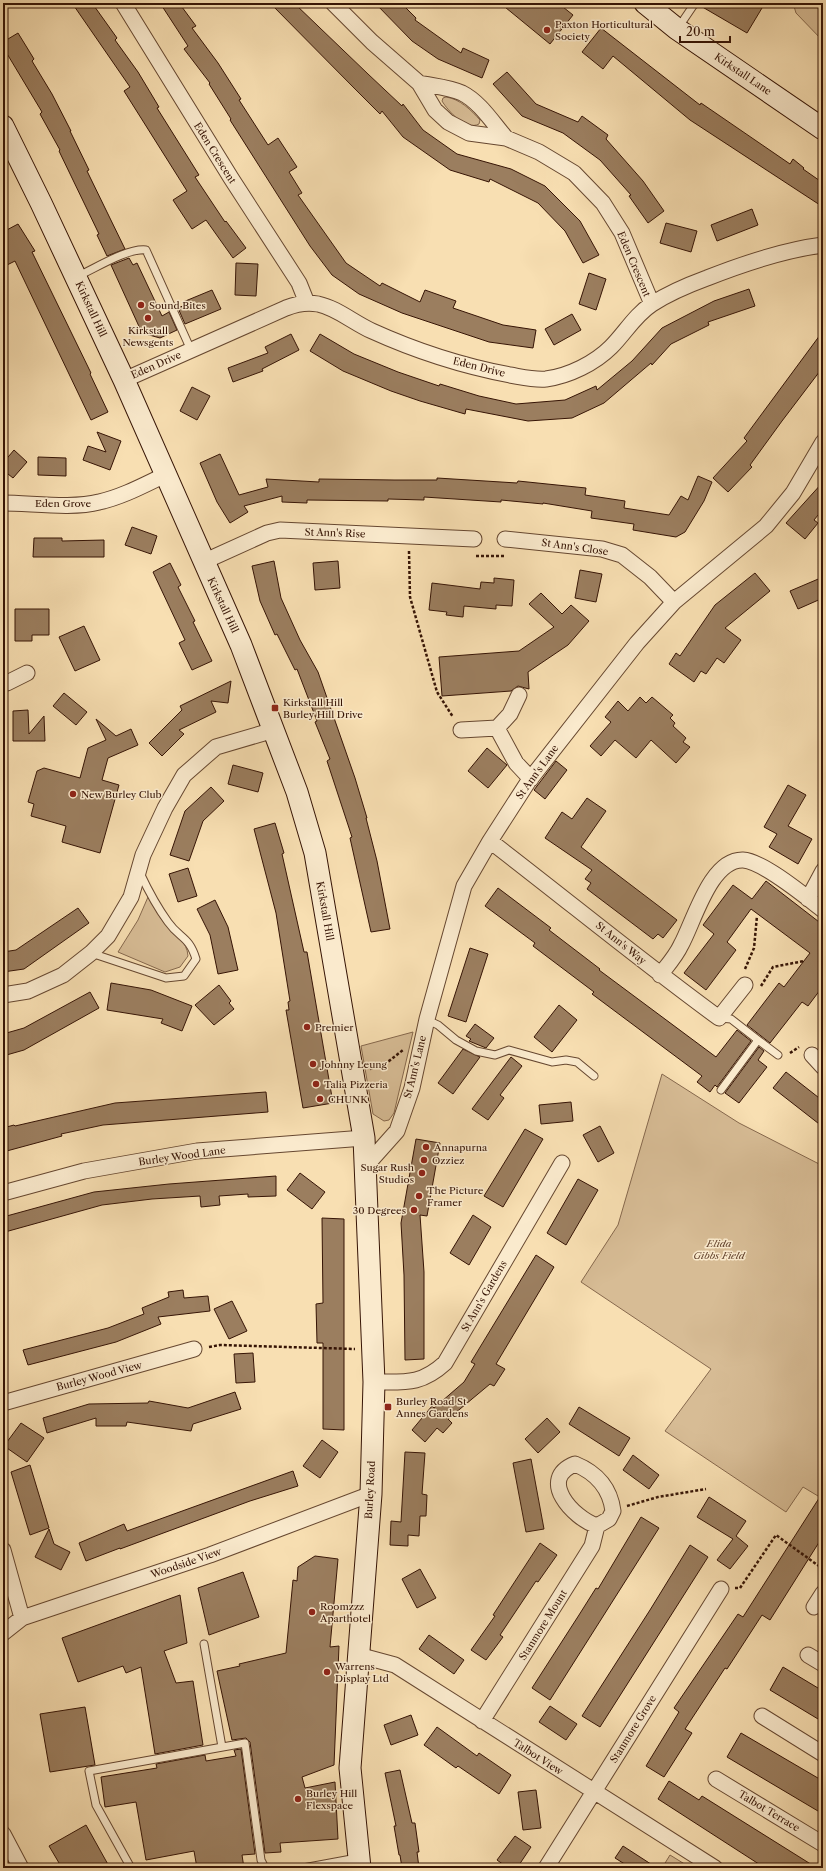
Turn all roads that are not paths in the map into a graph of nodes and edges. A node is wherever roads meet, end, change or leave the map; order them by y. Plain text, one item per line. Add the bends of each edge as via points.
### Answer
1 (123, 3) edge
2 (333, 3) edge
3 (646, 3) edge
4 (695, 3) edge
5 (677, 30) junction
6 (419, 83) junction
7 (3, 126) edge
8 (823, 129) edge
9 (506, 138) junction
10 (823, 245) edge
11 (76, 277) junction
12 (307, 303) junction
13 (652, 304) junction
14 (191, 350) junction
15 (124, 380) junction
16 (823, 442) edge
17 (165, 475) junction
18 (3, 503) edge
19 (474, 539) road end
20 (505, 539) road end
21 (203, 562) junction
22 (674, 602) junction
23 (27, 673) dead end
24 (3, 683) edge
25 (519, 695) dead end
26 (496, 728) junction
27 (274, 730) junction
28 (461, 730) road end
29 (531, 779) junction
30 (490, 841) junction
31 (823, 871) edge
32 (139, 873) junction
33 (808, 899) junction
34 (823, 910) edge
35 (91, 953) junction
36 (660, 975) junction
37 (745, 985) road end
38 (3, 995) edge
39 (719, 1018) junction
40 (426, 1020) junction
41 (758, 1040) junction
42 (812, 1054) dead end
43 (778, 1055) dead end
44 (823, 1067) edge
45 (594, 1076) dead end
46 (721, 1090) dead end
47 (360, 1111) joint
48 (364, 1138) junction
49 (562, 1163) dead end
50 (364, 1168) junction
51 (3, 1193) edge
52 (194, 1349) road end
53 (374, 1382) junction
54 (3, 1403) edge
55 (371, 1494) junction
56 (597, 1526) junction
57 (3, 1550) edge
58 (721, 1589) road end
59 (823, 1593) edge
60 (814, 1607) dead end
61 (22, 1618) junction
62 (3, 1633) edge
63 (204, 1644) dead end
64 (358, 1655) junction
65 (808, 1655) dead end
66 (823, 1664) edge
67 (762, 1716) dead end
68 (482, 1721) junction
69 (222, 1747) junction
70 (823, 1754) edge
71 (716, 1779) dead end
72 (593, 1792) junction
73 (3, 1836) edge
74 (823, 1844) edge
75 (360, 1863) edge
76 (21, 1868) edge
77 (131, 1868) edge
78 (265, 1868) edge
79 (303, 1868) edge
80 (546, 1868) edge
81 (715, 1868) edge

1 - 12 street, Eden Crescent via 230,178 299,283
2 - 6 street, Eden Crescent
3 - 5 street, Kirkstall Lane
4 - 5 lane
5 - 8 street, Kirkstall Lane
6 - 9 street, Eden Crescent via 462,94 475,103
6 - 9 street, Eden Crescent via 435,110 448,122 469,133
7 - 11 street, Kirkstall Hill
9 - 13 street, Eden Crescent via 574,172 603,203 622,233
10 - 13 street, Eden Drive via 779,253 739,266
11 - 14 lane via 126,254 146,250
11 - 15 street, Kirkstall Hill
12 - 13 street, Eden Drive via 331,308 370,330 418,350 498,372 546,379 564,375 596,359
12 - 14 street, Eden Drive via 286,308
14 - 15 street, Eden Drive
15 - 17 street, Kirkstall Hill
16 - 22 street, St Ann's Lane via 793,493 766,526
17 - 18 street, Eden Grove via 98,503
17 - 21 street, Kirkstall Hill
19 - 21 street, St Ann's Rise via 280,530 267,533
20 - 22 street, St Ann's Close via 602,549 622,555
21 - 27 street, Kirkstall Hill via 241,645
22 - 29 street, St Ann's Lane via 637,643
23 - 24 street
25 - 26 street via 510,714
26 - 28 street
26 - 29 street via 516,762
27 - 32 street via 216,747 184,775 143,855
27 - 47 street, Kirkstall Hill via 297,792 315,853
29 - 30 street, St Ann's Lane
30 - 36 street, St Ann's Way
30 - 40 street, St Ann's Lane via 464,886
31 - 33 street
32 - 35 street via 131,897 108,936
32 - 35 lane via 169,924 192,945 196,958 184,976 166,978
33 - 34 street
33 - 36 street via 763,867 743,860 726,865 709,884 681,946
35 - 38 street via 63,975 28,991
36 - 39 street, St Ann's Way
37 - 39 street
39 - 41 lane via 731,1019
40 - 45 lane via 438,1025 456,1040 476,1051 495,1055 509,1050 552,1062 577,1062
40 - 50 street, St Ann's Lane via 412,1088 397,1131
41 - 43 lane
41 - 46 lane
42 - 44 street
47 - 48 street, Burley Road
48 - 50 street, Burley Road
48 - 51 street, Burley Wood Lane via 197,1152 84,1171
49 - 53 street, St Ann's Gardens via 445,1363 434,1373 411,1382
50 - 53 street, Burley Road
52 - 54 street, Burley Wood View
53 - 55 street, Burley Road
55 - 61 street, Woodside View via 210,1555
55 - 64 street, Burley Road
56 - 56 street via 586,1522 571,1510 560,1494 559,1485 567,1467 575,1464 585,1468 602,1482 610,1494 613,1511 609,1519
56 - 68 street, Stanmore Mount via 592,1546
57 - 61 street
58 - 72 street, Stanmore Grove
59 - 60 street
61 - 62 street, Woodside View
63 - 69 lane
64 - 68 street, Talbot View via 396,1665
64 - 75 street, Burley Road via 350,1768
65 - 66 street
67 - 70 street
68 - 72 street, Talbot View
69 - 77 lane via 89,1771 96,1805
69 - 78 lane via 245,1743 261,1860
71 - 74 street, Talbot Terrace
72 - 80 street, Stanmore Grove
72 - 81 street, Talbot View
73 - 76 street
75 - 79 lane

